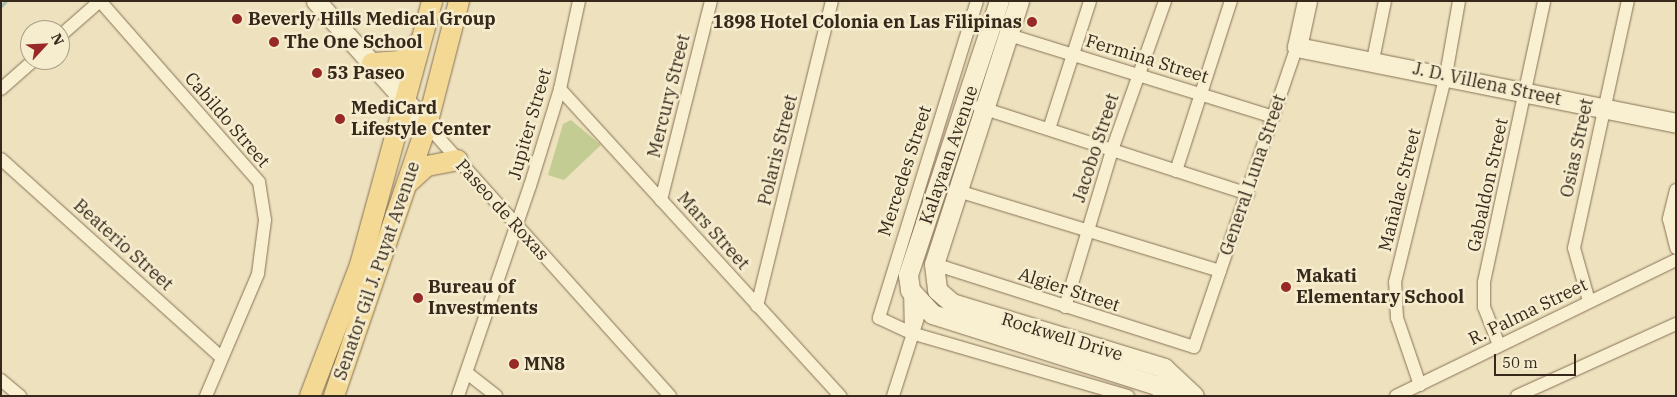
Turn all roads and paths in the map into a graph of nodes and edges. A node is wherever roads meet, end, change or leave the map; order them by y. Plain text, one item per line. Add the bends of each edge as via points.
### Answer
1 (100, 1) edge
2 (316, 1) edge
3 (432, 1) edge
4 (459, 1) edge
5 (579, 1) edge
6 (711, 1) edge
7 (832, 1) edge
8 (977, 1) edge
9 (999, 1) edge
10 (1019, 1) edge
11 (1090, 1) edge
12 (1165, 1) edge
13 (1231, 1) edge
14 (1307, 1) edge
15 (1385, 1) edge
16 (1459, 1) edge
17 (1544, 1) edge
18 (1628, 1) edge
19 (70, 27) edge
20 (423, 35) junction
21 (1009, 36) junction
22 (1298, 47) junction
23 (1073, 55) junction
24 (1373, 60) junction
25 (372, 63) junction
26 (23, 70) edge
27 (1446, 75) junction
28 (1139, 76) junction
29 (1, 89) edge
30 (560, 89) junction
31 (1201, 94) junction
32 (1526, 94) junction
33 (406, 102) junction
34 (966, 103) junction
35 (986, 109) junction
36 (1603, 109) junction
37 (1274, 117) junction
38 (1675, 121) edge
39 (427, 125) junction
40 (1049, 130) junction
41 (1112, 150) junction
42 (1, 159) edge
43 (457, 160) junction
44 (1176, 171) junction
45 (408, 184) junction
46 (1676, 190) edge
47 (958, 191) junction
48 (1248, 194) junction
49 (661, 200) junction
50 (516, 226) junction
51 (1089, 229) junction
52 (1676, 248) edge
53 (1676, 260) edge
54 (1220, 271) junction
55 (933, 272) junction
56 (910, 290) junction
57 (1589, 301) junction
58 (922, 305) junction
59 (758, 306) junction
60 (1065, 307) junction
61 (1676, 324) edge
62 (911, 333) junction
63 (1499, 345) junction
64 (1194, 347) joint
65 (222, 358) junction
66 (467, 373) junction
67 (1, 380) edge
68 (1420, 385) junction
69 (20, 396) edge
70 (206, 396) edge
71 (310, 396) edge
72 (334, 396) edge
73 (458, 396) edge
74 (496, 396) edge
75 (670, 396) edge
76 (840, 396) edge
77 (893, 396) edge
78 (1128, 396) edge
79 (1171, 396) edge
80 (1194, 396) edge
81 (1396, 396) edge
82 (1517, 396) edge

1 - 19 street
1 - 65 street, Cabildo Street via 259,182 264,202 264,244 258,274
2 - 25 main road, Paseo de Roxas
3 - 20 main road, Senator Gil J. Puyat Avenue
4 - 39 main road, Senator Gil J. Puyat Avenue
5 - 30 street, Jupiter Street
6 - 49 street, Mercury Street
7 - 59 street, Polaris Street
8 - 62 street, Mercedes Street via 880,308 879,318 885,324
9 - 34 main road, Kalayaan Avenue
10 - 21 main road, Kalayaan Avenue
11 - 23 street
12 - 28 street, Jacobo Street
13 - 31 street
14 - 22 main road, General Luna Street
15 - 24 street
16 - 27 street, Mañalac Street
17 - 32 street, Gabaldon Street
18 - 36 street, Osias Street
20 - 25 main road via 402,61
20 - 33 main road, Senator Gil J. Puyat Avenue
21 - 23 street, Fermina Street
21 - 35 main road, Kalayaan Avenue
22 - 24 main road, J. D. Villena Street
22 - 37 street, General Luna Street
23 - 28 street, Fermina Street
23 - 40 street
24 - 27 main road, J. D. Villena Street
25 - 33 main road, Paseo de Roxas
26 - 29 street
27 - 32 main road, J. D. Villena Street
27 - 68 street, Mañalac Street via 1395,282 1397,318
28 - 31 street, Fermina Street
28 - 41 street, Jacobo Street
30 - 49 street, Mars Street
30 - 50 street, Jupiter Street
31 - 37 street, Fermina Street
31 - 44 street
32 - 36 main road, J. D. Villena Street
32 - 63 street, Gabaldon Street via 1484,282 1484,307
33 - 39 main road, Paseo de Roxas
33 - 71 main road, Senator Gil J. Puyat Avenue via 360,265
34 - 35 street
34 - 56 main road, Kalayaan Avenue via 908,275
35 - 40 street
35 - 47 main road, Kalayaan Avenue
36 - 38 main road, J. D. Villena Street
36 - 57 street, Osias Street via 1574,248 1576,266
37 - 48 street, General Luna Street
39 - 43 street, Paseo de Roxas
39 - 45 main road, Senator Gil J. Puyat Avenue
40 - 41 street
41 - 44 street
41 - 51 street, Jacobo Street
42 - 65 street, Beaterio Street
43 - 45 main road via 427,166
43 - 50 street, Paseo de Roxas
44 - 48 street
45 - 72 main road, Senator Gil J. Puyat Avenue
46 - 52 street via 1669,219
47 - 51 street
47 - 55 main road, Kalayaan Avenue
48 - 54 street, General Luna Street
49 - 59 street, Mars Street
50 - 66 street, Jupiter Street
50 - 75 street, Paseo de Roxas
51 - 54 street
51 - 60 street, Jacobo Street
53 - 57 street, R. Palma Street
54 - 64 street, General Luna Street
55 - 58 main road, Kalayaan Avenue
55 - 60 street, Algier Street
55 - 80 main road, Rockwell Drive via 937,290 952,303 1164,368
56 - 58 main road
56 - 62 street
57 - 63 street, R. Palma Street
58 - 62 street
58 - 79 main road, Rockwell Drive via 932,314 1156,385
59 - 76 street, Mars Street
60 - 64 street, Algier Street
61 - 82 street
62 - 77 street
62 - 78 street
63 - 68 street, R. Palma Street
65 - 70 street, Cabildo Street
66 - 73 street, Jupiter Street
66 - 74 street
67 - 69 street
68 - 81 street, R. Palma Street

